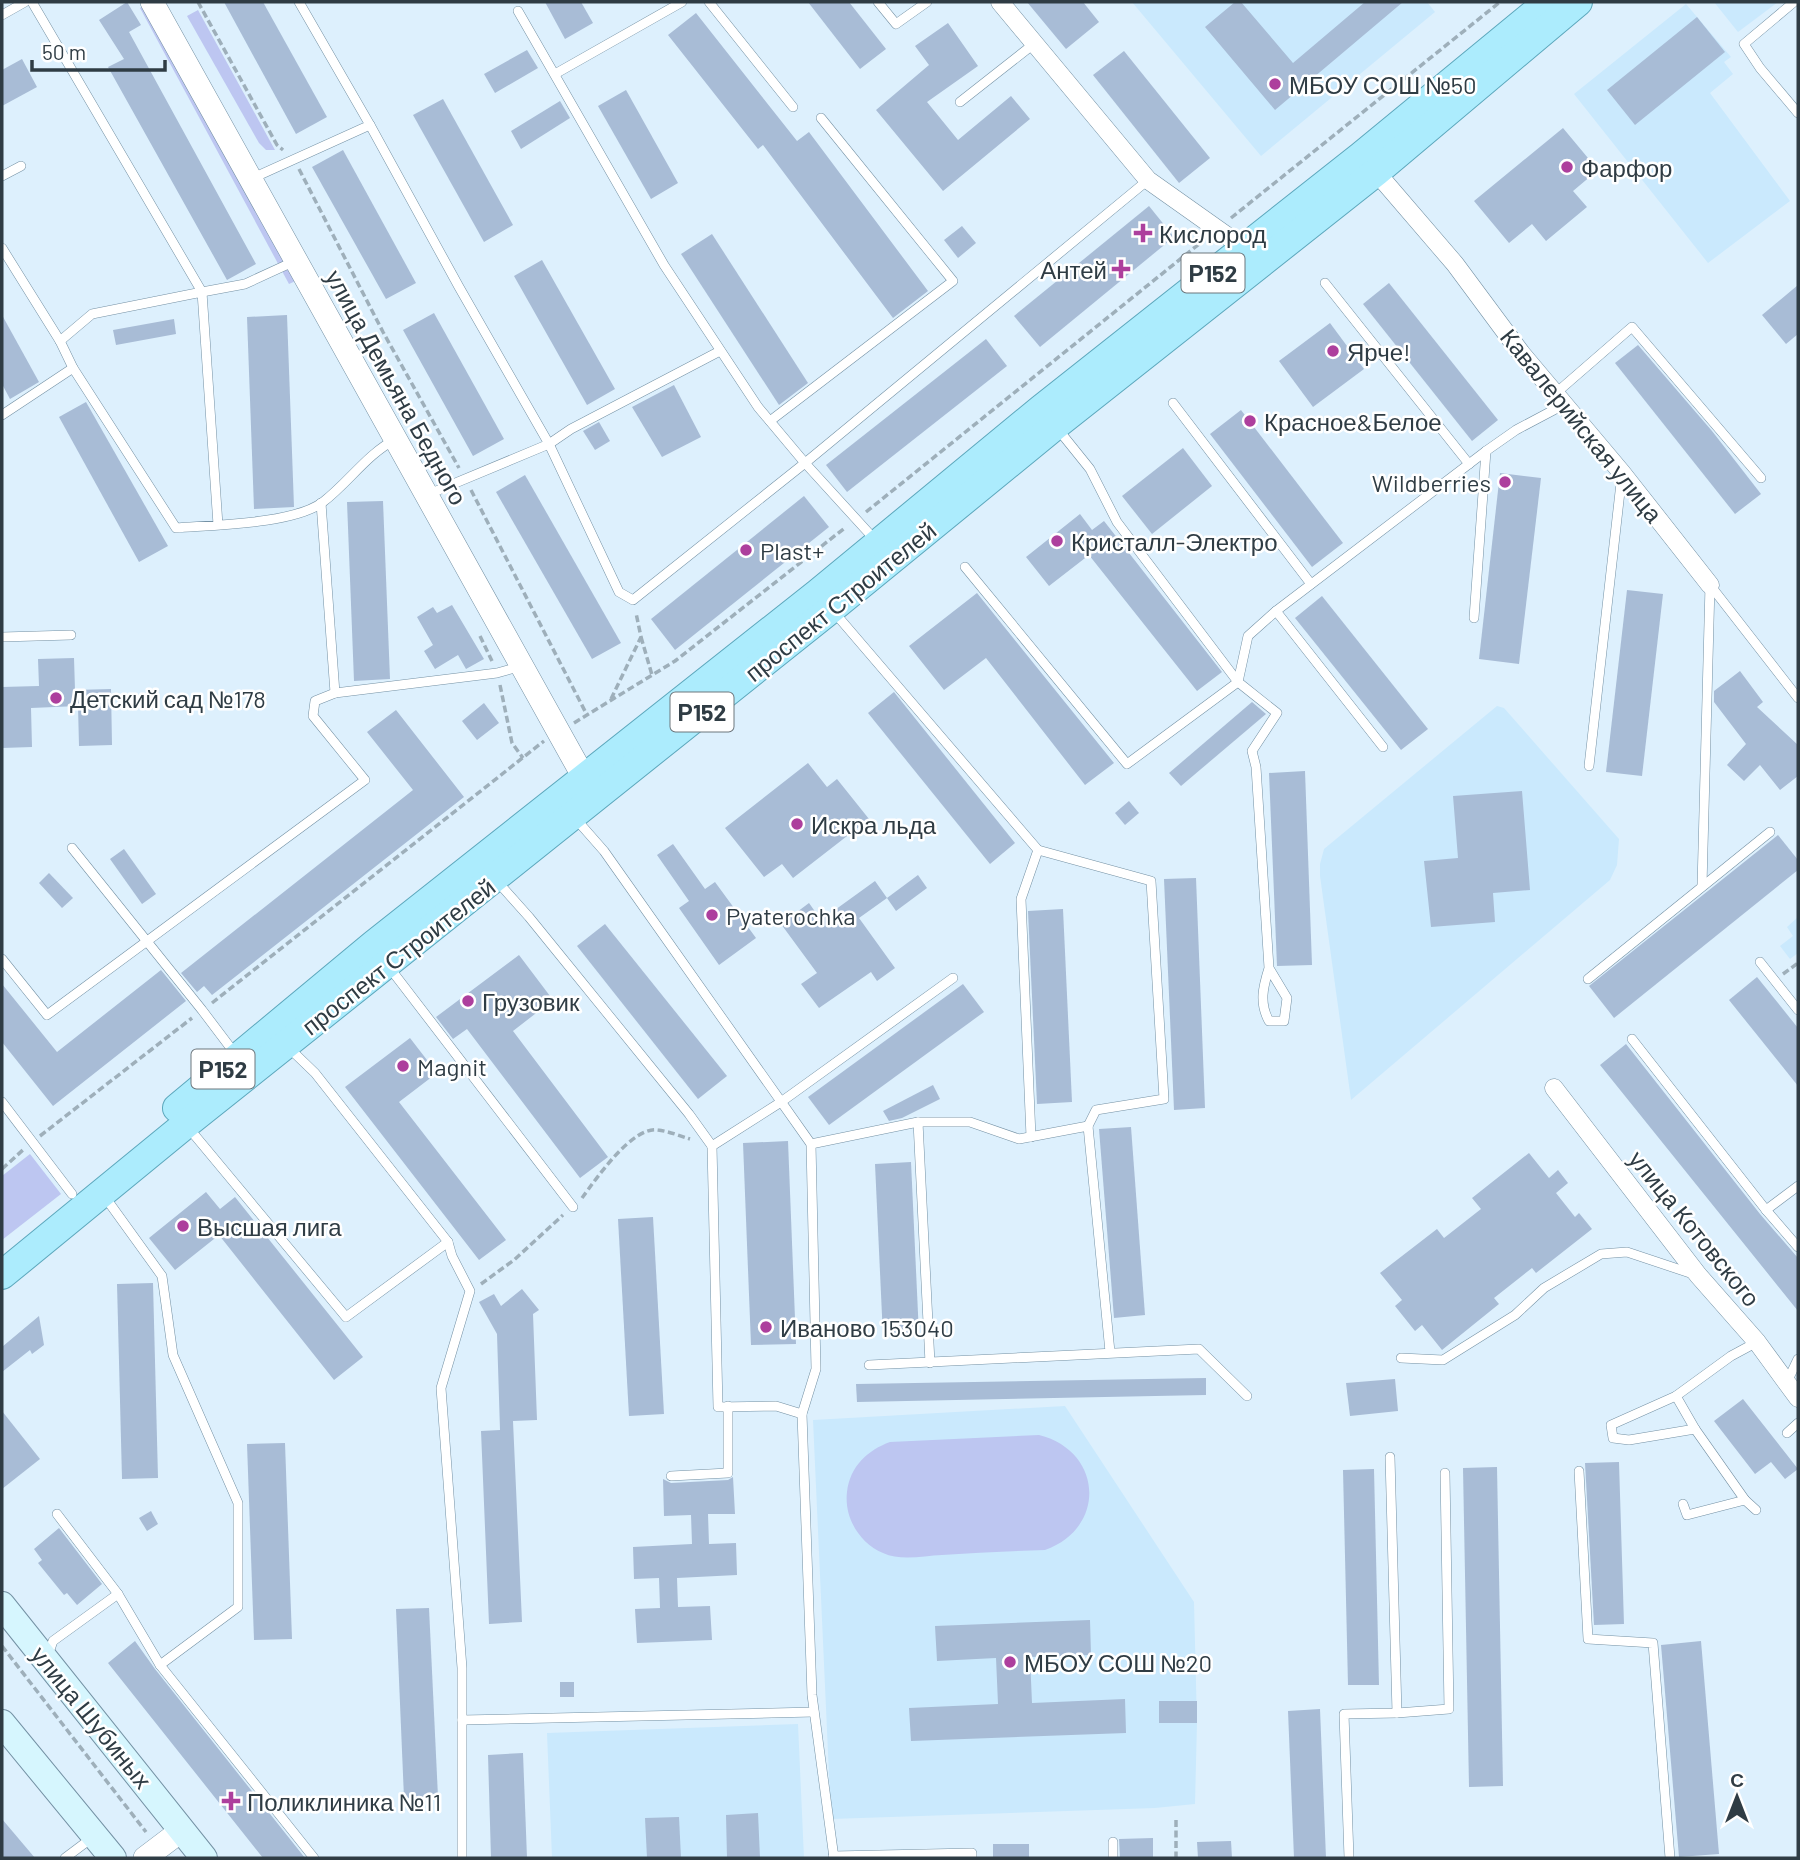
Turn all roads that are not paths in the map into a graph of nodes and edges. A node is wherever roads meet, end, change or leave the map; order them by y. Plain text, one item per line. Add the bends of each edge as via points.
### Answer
1 (25, 2) edge
2 (32, 2) edge
3 (152, 2) edge
4 (299, 2) edge
5 (682, 2) edge
6 (709, 2) edge
7 (878, 2) edge
8 (927, 2) edge
9 (1000, 2) edge
10 (1548, 2) edge
11 (1578, 2) edge
12 (1794, 2) edge
13 (518, 11) dead end
14 (2, 13) edge
15 (1035, 43) junction
16 (555, 74) junction
17 (960, 102) dead end
18 (793, 107) dead end
19 (1798, 113) edge
20 (821, 118) dead end
21 (370, 125) junction
22 (1369, 164) junction
23 (20, 166) dead end
24 (2, 176) edge
25 (251, 179) junction
26 (1148, 180) junction
27 (2, 248) edge
28 (1251, 258) junction
29 (296, 260) junction
30 (1325, 282) dead end
31 (202, 292) junction
32 (60, 341) junction
33 (720, 351) junction
34 (73, 368) junction
35 (1561, 398) junction
36 (1173, 403) dead end
37 (2, 415) edge
38 (769, 421) junction
39 (1055, 426) junction
40 (396, 439) junction
41 (549, 444) junction
42 (1486, 451) junction
43 (805, 463) junction
44 (1469, 464) junction
45 (1622, 473) junction
46 (1761, 478) dead end
47 (427, 495) junction
48 (321, 503) junction
49 (218, 525) junction
50 (878, 543) junction
51 (965, 566) dead end
52 (1311, 584) junction
53 (1710, 585) junction
54 (831, 609) junction
55 (1276, 611) junction
56 (1474, 618) dead end
57 (71, 635) dead end
58 (2, 636) edge
59 (522, 666) junction
60 (1238, 682) junction
61 (335, 693) junction
62 (1798, 698) edge
63 (1383, 747) dead end
64 (1589, 766) dead end
65 (589, 788) junction
66 (573, 816) junction
67 (1770, 832) dead end
68 (72, 848) dead end
69 (1038, 850) junction
70 (495, 879) junction
71 (1702, 886) junction
72 (146, 940) junction
73 (2, 959) edge
74 (1760, 962) dead end
75 (387, 965) junction
76 (1269, 968) junction
77 (953, 978) dead end
78 (1588, 979) dead end
79 (1798, 1010) edge
80 (279, 1036) junction
81 (1632, 1039) dead end
82 (243, 1065) junction
83 (1555, 1088) dead end
84 (2, 1102) edge
85 (781, 1102) junction
86 (918, 1122) junction
87 (186, 1125) junction
88 (1088, 1126) junction
89 (1031, 1137) junction
90 (811, 1144) junction
91 (712, 1146) junction
92 (1798, 1186) edge
93 (102, 1193) junction
94 (72, 1194) junction
95 (573, 1207) road end
96 (1766, 1210) junction
97 (448, 1242) junction
98 (1798, 1247) edge
99 (2, 1252) edge
100 (2, 1275) edge
101 (1698, 1275) junction
102 (1757, 1342) junction
103 (1110, 1352) junction
104 (1401, 1358) dead end
105 (1798, 1360) edge
106 (930, 1363) junction
107 (869, 1365) dead end
108 (1787, 1382) junction
109 (1247, 1396) dead end
110 (1676, 1396) junction
111 (1798, 1398) edge
112 (728, 1406) junction
113 (802, 1415) junction
114 (1798, 1423) edge
115 (1695, 1429) junction
116 (1787, 1433) dead end
117 (1390, 1457) dead end
118 (1579, 1471) dead end
119 (1445, 1473) dead end
120 (671, 1476) dead end
121 (1745, 1500) junction
122 (1683, 1504) dead end
123 (1756, 1510) dead end
124 (57, 1514) dead end
125 (118, 1594) junction
126 (2, 1605) edge
127 (46, 1660) junction
128 (160, 1665) junction
129 (814, 1712) junction
130 (1396, 1713) junction
131 (462, 1720) junction
132 (5, 1735) edge
133 (182, 1830) junction
134 (95, 1836) junction
135 (1112, 1842) dead end
136 (152, 1853) edge
137 (834, 1857) edge
138 (65, 1858) edge
139 (113, 1858) edge
140 (204, 1858) edge
141 (314, 1858) edge
142 (462, 1858) edge
143 (972, 1858) edge
144 (1113, 1858) edge
145 (1349, 1858) edge
146 (1670, 1858) edge

1 - 14 lane
2 - 31 lane
3 - 25 street, улица Демьяна Бедного
4 - 21 lane
5 - 16 lane
6 - 18 lane
7 - 8 lane via 896,24
9 - 15 street
10 - 22 main road, проспект Строителей / Р152
11 - 22 main road, проспект Строителей / Р152
12 - 19 lane via 1744,44
13 - 16 lane
15 - 17 lane
15 - 26 street
16 - 33 lane via 664,265
20 - 38 lane via 953,281
21 - 25 lane
21 - 41 lane
22 - 28 main road, проспект Строителей / Р152
22 - 35 street, Кавалерийская улица
23 - 24 lane
25 - 29 street, улица Демьяна Бедного
26 - 28 street
26 - 43 lane
27 - 32 lane
28 - 39 main road, проспект Строителей / Р152
28 - 50 main road, проспект Строителей / Р152
29 - 31 lane via 245,284
29 - 40 street, улица Демьяна Бедного
30 - 44 lane
31 - 32 lane via 92,314
31 - 49 lane
32 - 34 lane
33 - 38 lane
33 - 41 lane
34 - 37 lane
34 - 49 lane via 176,528
35 - 42 lane
35 - 45 street, Кавалерийская улица
35 - 46 lane via 1632,327
36 - 52 lane
38 - 43 lane
39 - 54 main road, проспект Строителей / Р152
39 - 60 lane via 1090,469 1116,522
40 - 47 street, улица Демьяна Бедного
40 - 48 lane via 379,448
41 - 43 lane via 619,592 633,600
41 - 47 lane
42 - 44 lane
42 - 56 lane
43 - 50 lane
44 - 52 lane
45 - 53 street, Кавалерийская улица
45 - 64 lane
47 - 59 street, улица Демьяна Бедного
48 - 49 lane via 293,516
48 - 61 lane
50 - 65 main road, проспект Строителей / Р152
51 - 60 lane via 1127,764
52 - 55 lane
53 - 62 lane, Кавалерийская улица
53 - 71 lane
54 - 65 main road, проспект Строителей / Р152
54 - 69 lane
55 - 60 lane via 1248,636
55 - 63 lane
57 - 58 lane
59 - 61 lane
59 - 65 street, улица Демьяна Бедного
60 - 76 lane via 1277,713 1252,751
61 - 72 lane via 315,701 313,716 365,780
65 - 66 main road, проспект Строителей / Р152
65 - 80 main road, проспект Строителей / Р152 via 373,945
66 - 70 main road, проспект Строителей / Р152
66 - 85 lane via 604,851
67 - 71 lane
68 - 72 lane
69 - 88 lane via 1151,881 1164,1099 1097,1110
69 - 89 lane via 1021,899
70 - 75 main road, проспект Строителей / Р152
70 - 91 lane
71 - 78 lane
72 - 73 lane via 47,1015
72 - 82 lane
74 - 79 lane
75 - 80 main road, проспект Строителей / Р152
75 - 95 lane
76 - 76 lane via 1287,998 1284,1021 1269,1021 1262,1010
77 - 85 lane
80 - 82 main road, проспект Строителей / Р152
80 - 97 lane via 315,1073
81 - 96 lane
82 - 87 main road, проспект Строителей / Р152
82 - 94 main road, проспект Строителей / Р152
83 - 101 street, улица Котовского
84 - 94 lane
85 - 90 lane
85 - 91 lane
86 - 89 lane via 970,1122 1019,1139
86 - 90 lane
86 - 106 lane
87 - 93 main road, проспект Строителей / Р152
87 - 97 lane via 346,1317
88 - 89 lane
88 - 103 lane
90 - 113 lane via 816,1369
91 - 112 lane via 718,1407
92 - 96 lane
93 - 100 main road, проспект Строителей / Р152
93 - 128 lane via 162,1276 173,1355 238,1503 238,1607
94 - 99 main road, проспект Строителей / Р152
96 - 98 lane
97 - 131 lane via 470,1291 441,1388
101 - 102 street, улица Котовского
101 - 104 lane via 1627,1252 1601,1254 1544,1288 1515,1315 1443,1360
102 - 108 street, улица Котовского
102 - 110 lane
103 - 106 lane
103 - 109 lane via 1199,1349
105 - 108 lane
106 - 107 lane
108 - 111 street, улица Котовского
110 - 115 lane
110 - 115 lane via 1611,1425 1613,1438 1629,1440
112 - 113 lane via 776,1406
112 - 120 lane via 728,1473
113 - 129 lane
114 - 116 lane
115 - 121 lane
117 - 130 lane
118 - 146 lane via 1588,1639 1654,1643
119 - 130 lane via 1449,1709
121 - 122 lane via 1687,1515
121 - 123 lane
124 - 125 lane
125 - 127 lane via 53,1641
125 - 128 lane
126 - 127 main road, улица Шубиных
127 - 133 main road, улица Шубиных
128 - 141 lane
129 - 131 lane
129 - 137 lane
130 - 145 lane via 1344,1714
131 - 142 lane
132 - 134 main road
133 - 136 street
133 - 140 main road, улица Шубиных
134 - 138 lane
134 - 139 main road
135 - 144 lane
137 - 143 lane via 972,1853

